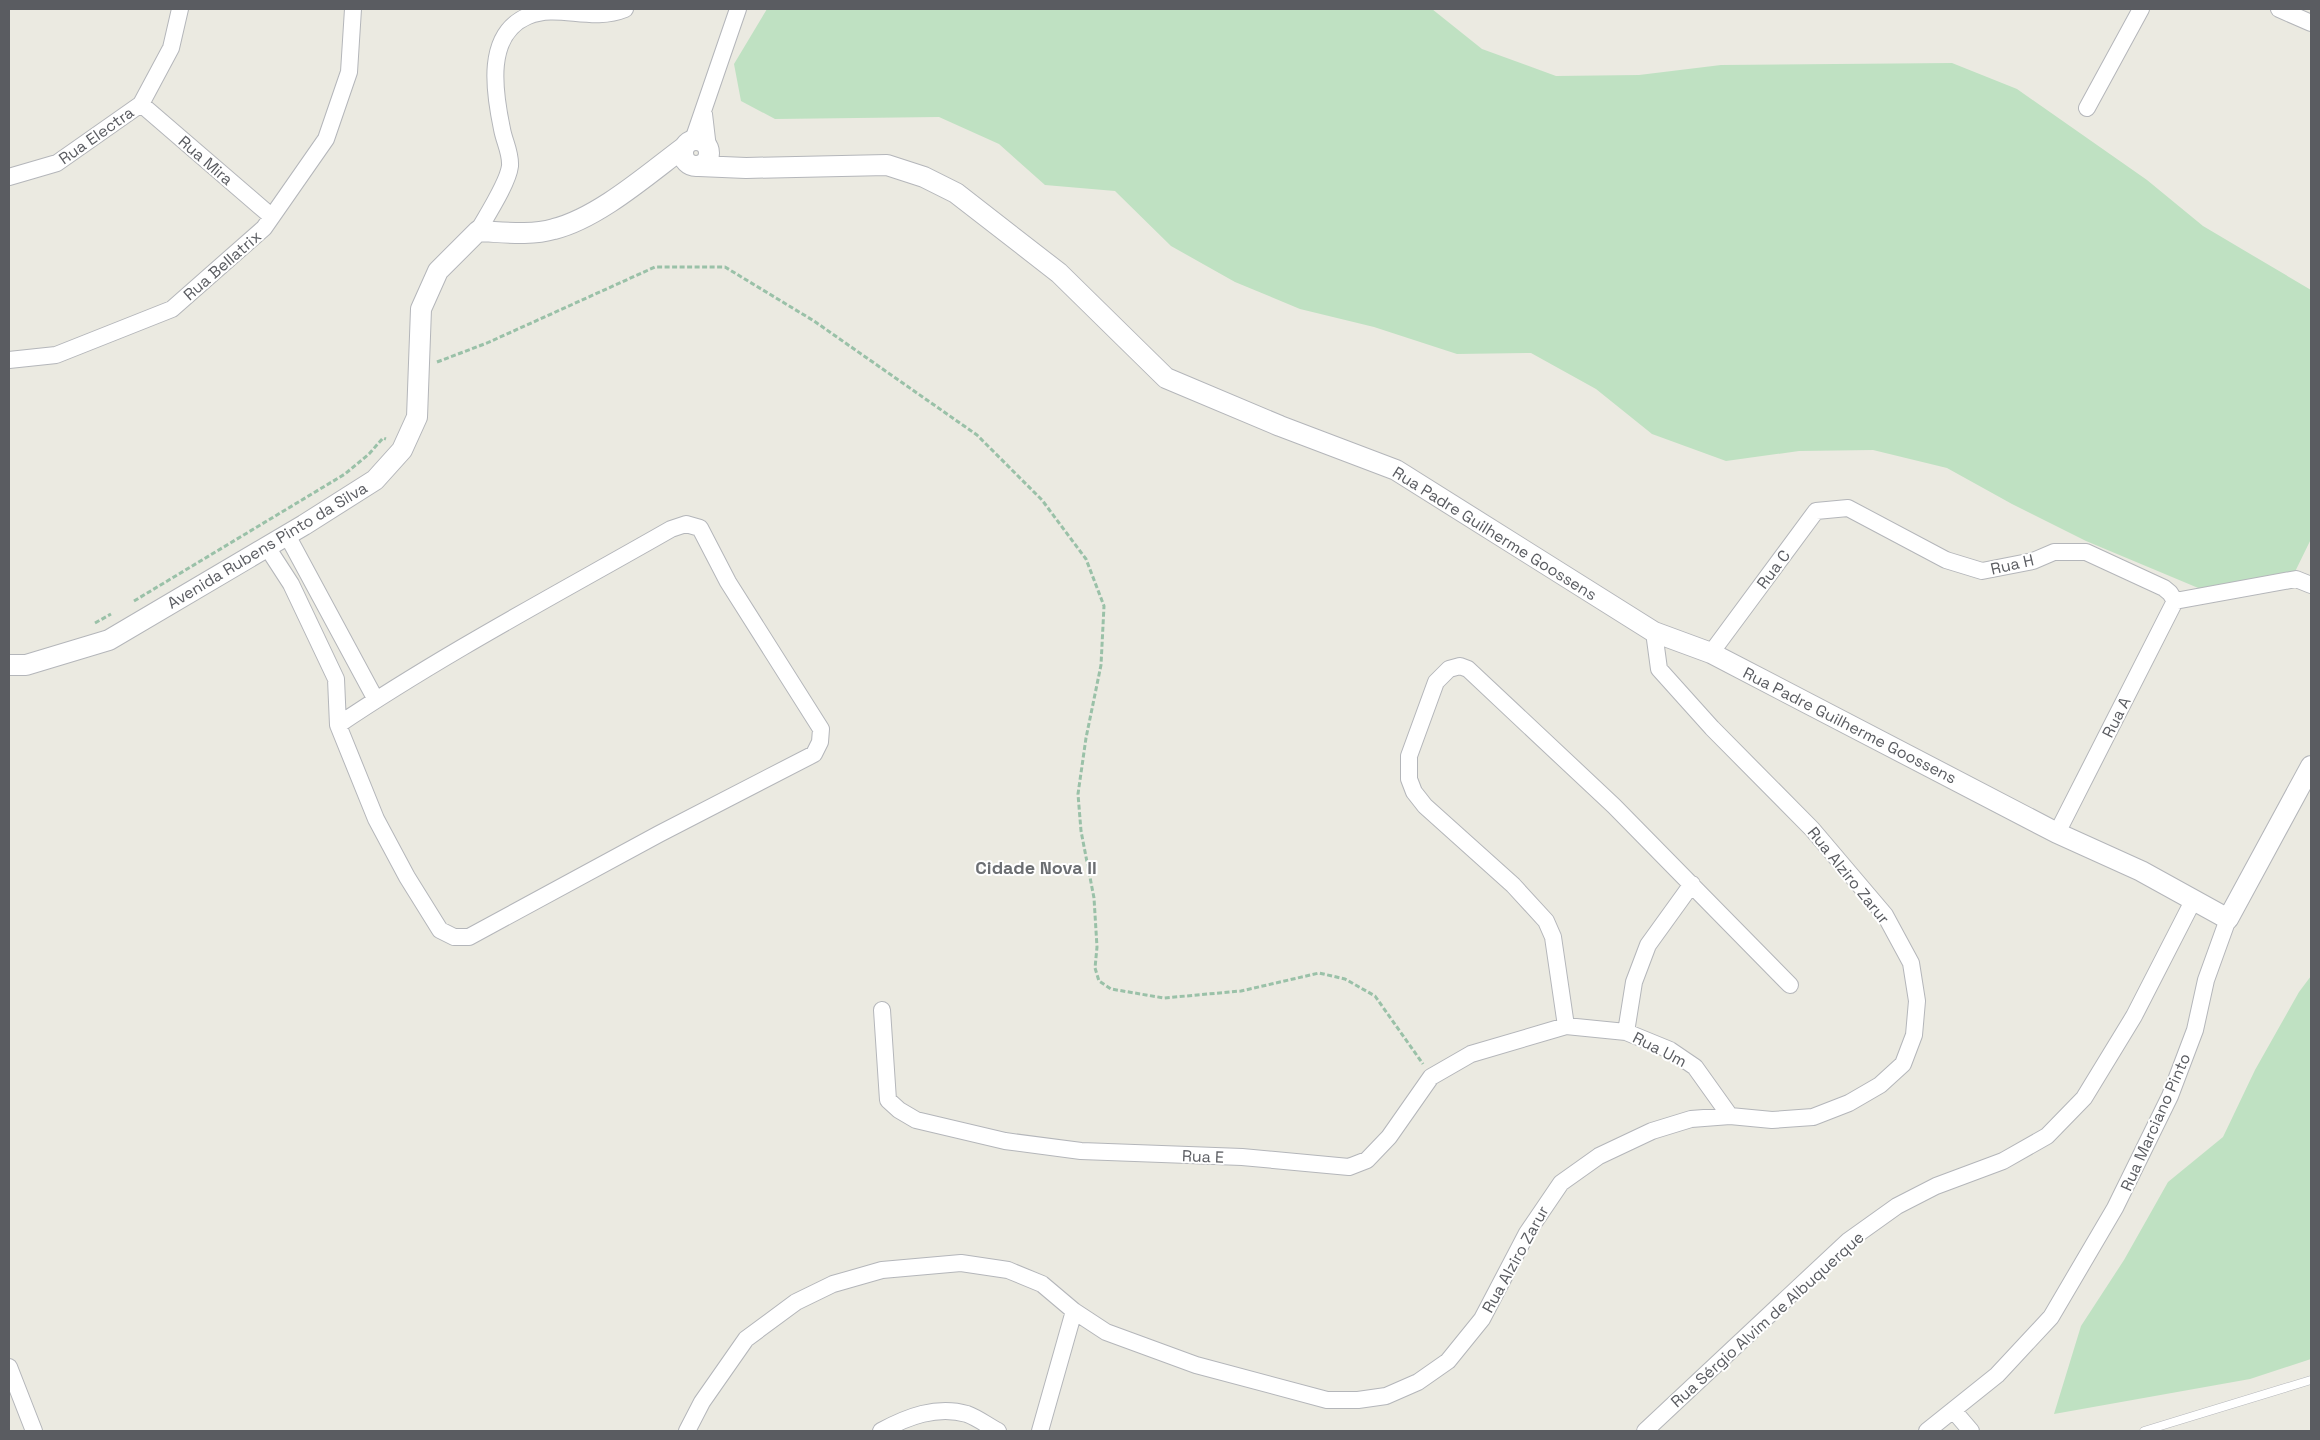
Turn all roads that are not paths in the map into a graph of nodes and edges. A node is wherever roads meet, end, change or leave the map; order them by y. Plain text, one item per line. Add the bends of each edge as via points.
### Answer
1 (180, 9) edge
2 (353, 9) edge
3 (625, 9) edge
4 (738, 9) edge
5 (2141, 9) edge
6 (2279, 9) edge
7 (2311, 23) edge
8 (140, 104) junction
9 (2087, 108) dead end
10 (698, 153) junction
11 (9, 177) edge
12 (271, 216) junction
13 (478, 231) junction
14 (9, 360) edge
15 (1848, 508) joint
16 (288, 535) junction
17 (267, 547) junction
18 (2311, 586) edge
19 (2175, 601) junction
20 (1654, 632) junction
21 (1711, 653) junction
22 (9, 666) edge
23 (376, 700) junction
24 (338, 725) junction
25 (2311, 766) edge
26 (2057, 833) junction
27 (1692, 884) junction
28 (2193, 902) junction
29 (2228, 919) junction
30 (1790, 985) dead end
31 (882, 1010) dead end
32 (1566, 1026) junction
33 (1626, 1032) junction
34 (1730, 1116) junction
35 (1074, 1311) junction
36 (9, 1367) edge
37 (2311, 1380) edge
38 (1953, 1410) junction
39 (34, 1431) edge
40 (687, 1431) edge
41 (881, 1431) edge
42 (998, 1431) edge
43 (1040, 1431) edge
44 (1645, 1431) edge
45 (1927, 1431) edge
46 (1971, 1431) edge
47 (2144, 1431) edge

1 - 8 street, Rua Electra via 171,48
2 - 12 street, Rua Bellatrix via 348,72 326,139
3 - 13 street via 613,14 591,15 544,11 519,20 508,29 496,60 496,82 510,166
4 - 10 street via 704,109
5 - 9 street
6 - 7 street
8 - 11 street, Rua Electra via 57,163
8 - 12 street, Rua Mira
10 - 13 street via 636,184 587,216 554,230 521,233
10 - 20 street, Rua Padre Guilherme Goossens via 746,168 887,165 956,192 1059,273 1166,378 1396,470
12 - 14 street, Rua Bellatrix via 264,228 172,309 56,355
13 - 16 street, Avenida Rubens Pinto da Silva via 438,271 421,309 417,417 402,450 375,480
15 - 19 street, Rua H via 1946,560 1982,571 2032,561 2054,552 2086,552 2164,588
15 - 21 street, Rua C via 1816,511
16 - 17 street, Avenida Rubens Pinto da Silva
16 - 23 street
17 - 22 street, Avenida Rubens Pinto da Silva via 109,640 26,665
17 - 24 street via 291,584 336,679
18 - 19 street via 2296,579
19 - 26 street, Rua A
20 - 21 street, Rua Padre Guilherme Goossens
20 - 34 street, Rua Alziro Zarur via 1659,669 1812,829 1885,915 1911,963 1917,1001 1914,1035 1903,1064 1880,1085 1849,1103 1813,1117 1772,1120
21 - 26 street, Rua Padre Guilherme Goossens
23 - 24 street
23 - 24 street via 671,529 686,524 700,528 752,622 821,729 820,742 814,754 469,937 454,937 440,930 403,869 376,819
25 - 29 street, Rua Marciano Pinto
26 - 28 street, Rua Padre Guilherme Goossens via 2141,871
27 - 30 street
27 - 32 street via 1468,669 1460,666 1448,669 1436,682 1409,756 1409,779 1425,806 1512,884 1546,921 1553,937
27 - 33 street via 1648,945 1634,982
28 - 29 street, Rua Padre Guilherme Goossens
28 - 44 street, Rua Sérgio Alvim de Albuquerque via 2134,1016 2084,1098 2047,1136 2003,1161 1936,1186 1897,1206 1848,1241
29 - 38 street, Rua Marciano Pinto via 2206,980 2195,1030 2170,1096 2115,1208 2051,1317 1997,1375
31 - 32 street, Rua E via 888,1100 916,1120 1005,1141 1081,1151 1242,1157 1349,1167 1367,1160 1390,1137 1431,1077 1471,1054
32 - 33 street, Rua Um
33 - 34 street, Rua Um via 1670,1050 1695,1067
34 - 35 street, Rua Alziro Zarur via 1691,1119 1652,1131 1599,1156 1561,1183 1527,1232 1482,1319 1448,1362 1418,1382 1386,1396 1327,1400 1196,1366 1106,1332
35 - 40 street, Rua Alziro Zarur via 1042,1284 1008,1270 961,1263 882,1270 833,1284 796,1302 746,1339 702,1402
35 - 43 street
36 - 39 street
37 - 47 lane
38 - 45 street, Rua Marciano Pinto
38 - 46 street
41 - 42 street via 903,1419 934,1410 967,1414

